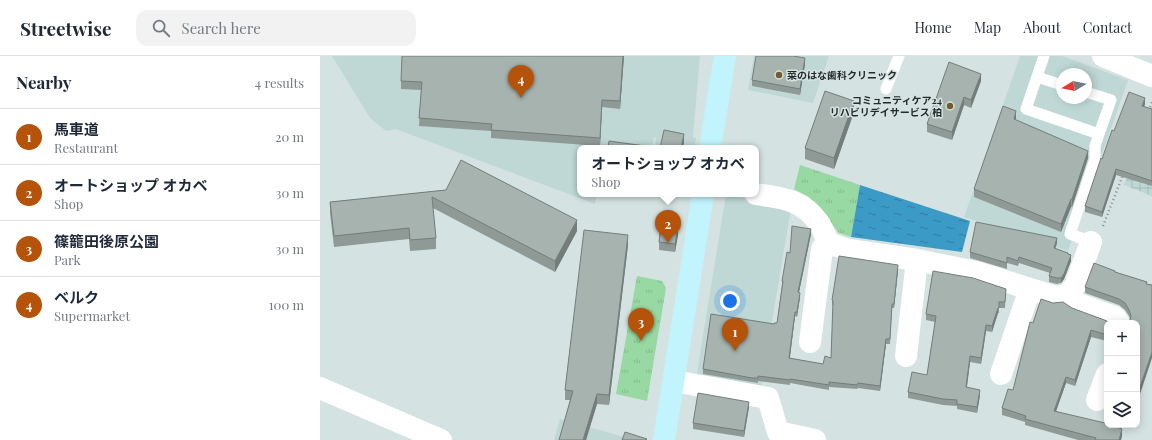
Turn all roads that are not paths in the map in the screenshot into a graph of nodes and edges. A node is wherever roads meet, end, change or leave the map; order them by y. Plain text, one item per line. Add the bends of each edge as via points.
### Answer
1 (725, 56) edge
2 (899, 56) edge
3 (1044, 56) edge
4 (1107, 57) edge
5 (1152, 76) edge
6 (1037, 77) junction
7 (1056, 83) edge
8 (886, 89) dead end
9 (1092, 94) edge
10 (1098, 134) junction
11 (710, 145) edge
12 (759, 194) edge
13 (703, 197) edge
14 (828, 242) junction
15 (1091, 242) joint
16 (917, 260) junction
17 (1030, 289) junction
18 (1067, 295) junction
19 (1117, 320) edge
20 (810, 342) dead end
21 (906, 356) dead end
22 (1001, 374) dead end
23 (674, 381) junction
24 (1104, 382) edge
25 (320, 388) edge
26 (1097, 400) dead end
27 (441, 440) edge
28 (664, 440) edge
29 (815, 440) edge

1 - 11 street
2 - 8 lane
3 - 6 lane
4 - 5 street
6 - 7 lane
6 - 10 lane via 1026,109
9 - 10 lane via 1111,100
10 - 15 lane via 1095,159 1070,234
12 - 14 street via 786,199 804,207 820,223
13 - 23 street
14 - 16 street via 849,250
14 - 20 street via 822,249
15 - 18 street via 1075,286
16 - 17 street via 976,272
16 - 21 street
17 - 18 street via 1056,297
17 - 22 street
18 - 19 street via 1076,303
23 - 28 street
23 - 29 street via 768,398 778,432
24 - 26 street
25 - 27 street

